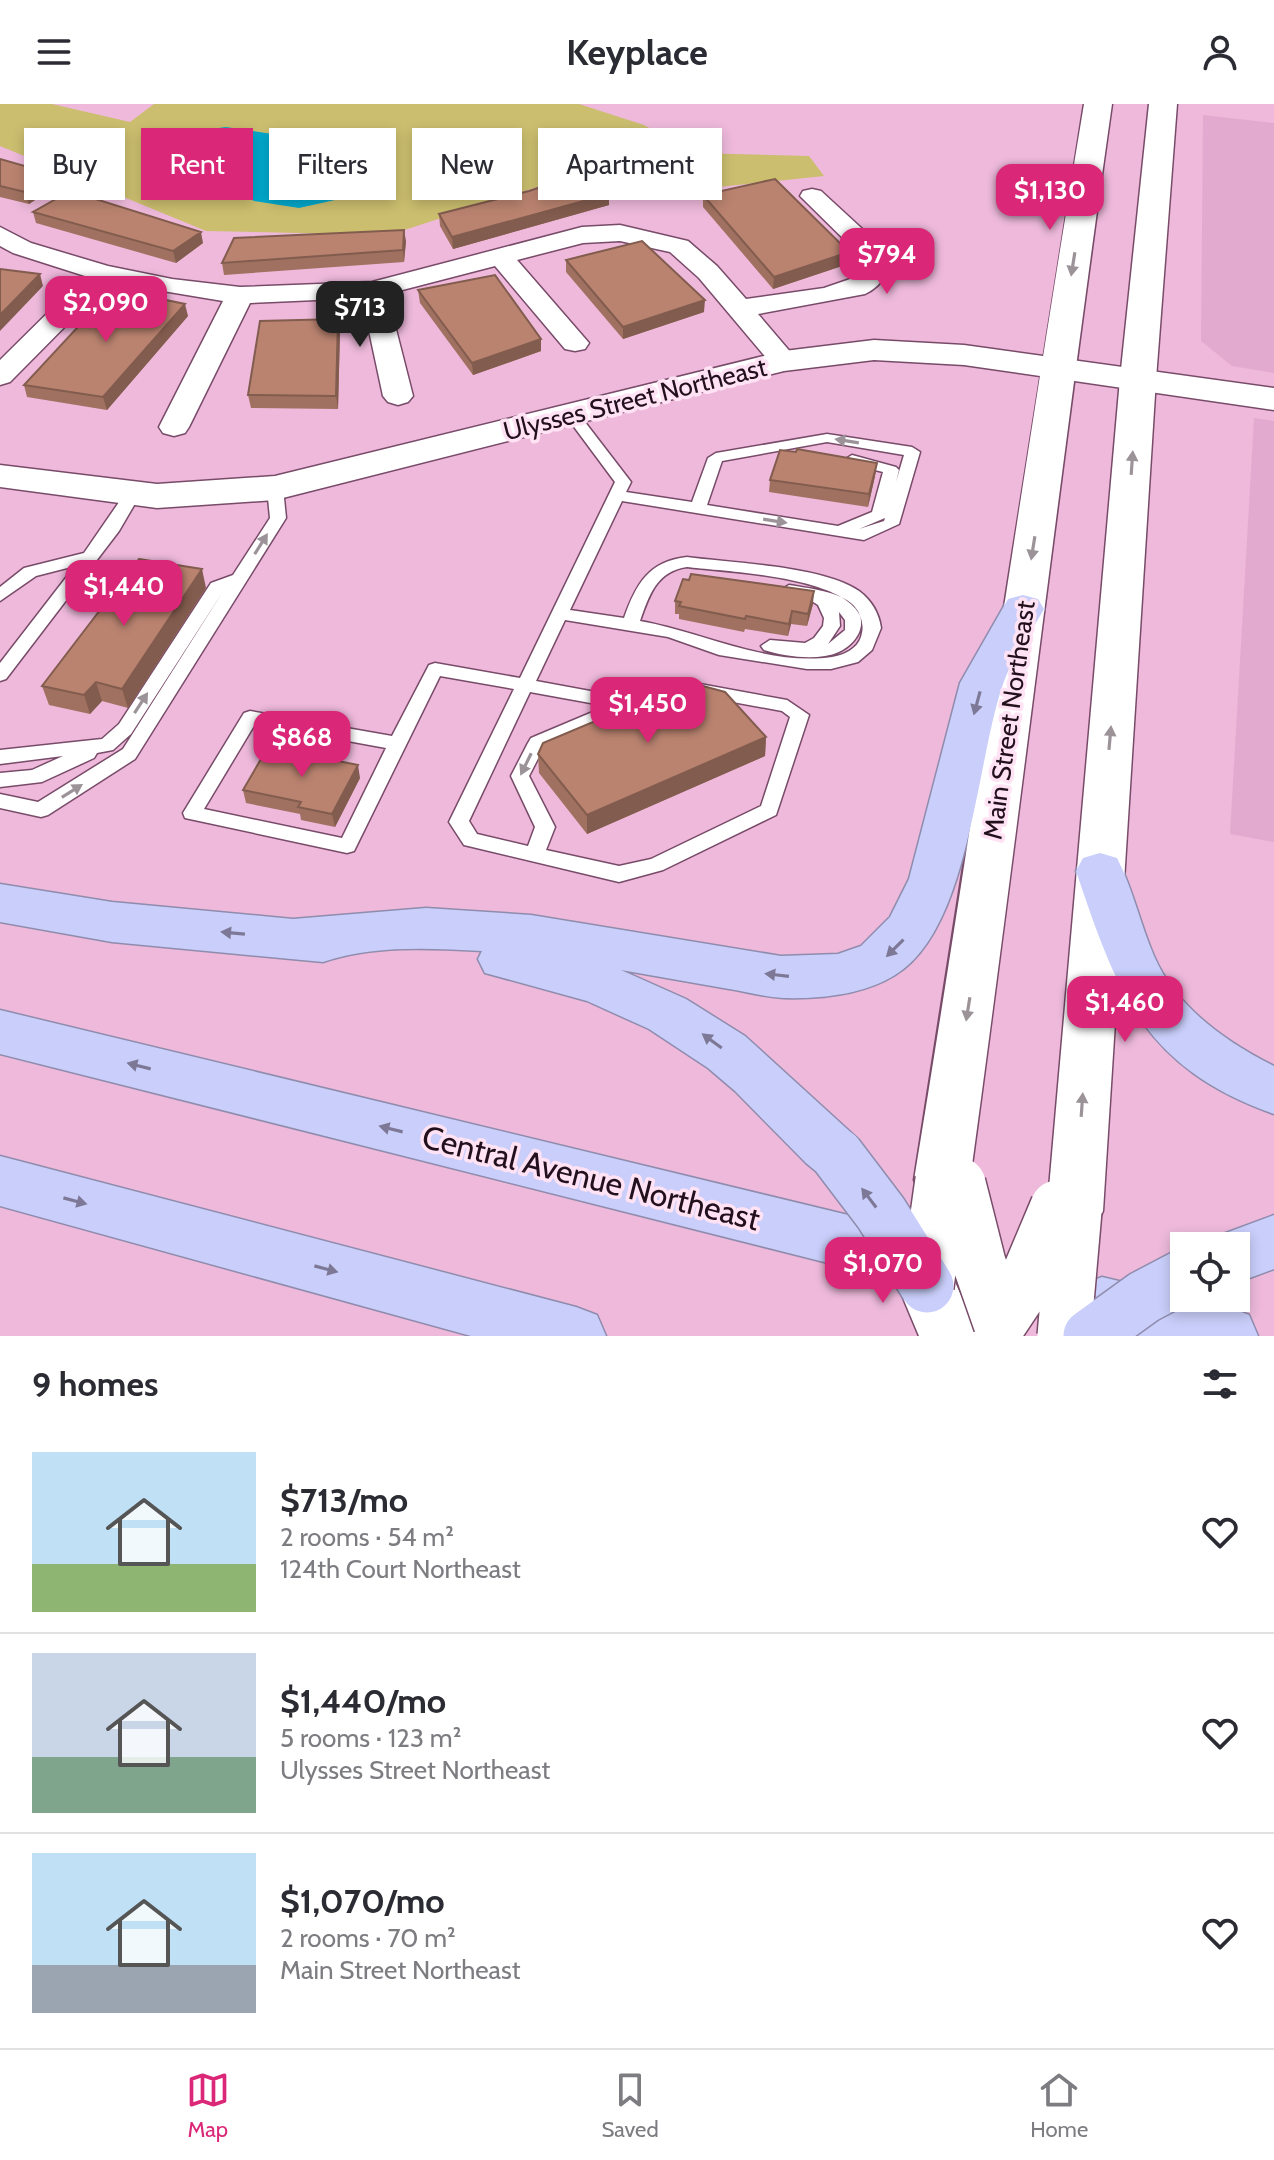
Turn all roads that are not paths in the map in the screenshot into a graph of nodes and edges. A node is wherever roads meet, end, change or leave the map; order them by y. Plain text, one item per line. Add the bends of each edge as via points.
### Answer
1 (1098, 104) edge
2 (1163, 104) edge
3 (812, 196) dead end
4 (0, 235) edge
5 (500, 256) junction
6 (103, 273) junction
7 (373, 290) junction
8 (240, 295) junction
9 (739, 308) junction
10 (575, 343) dead end
11 (784, 361) junction
12 (1057, 368) junction
13 (0, 376) edge
14 (1138, 379) junction
15 (398, 396) dead end
16 (1274, 399) edge
17 (573, 416) junction
18 (174, 427) dead end
19 (774, 448) junction
20 (0, 476) edge
21 (275, 488) junction
22 (132, 495) junction
23 (616, 495) junction
24 (698, 509) junction
25 (840, 531) junction
26 (90, 557) junction
27 (652, 573) junction
28 (240, 579) junction
29 (0, 596) edge
30 (1023, 609) junction
31 (560, 614) junction
32 (630, 626) junction
33 (708, 640) junction
34 (0, 675) edge
35 (526, 685) junction
36 (629, 704) junction
37 (398, 744) junction
38 (107, 745) junction
39 (0, 757) edge
40 (0, 780) edge
41 (0, 801) edge
42 (535, 854) junction
43 (1100, 871) junction
44 (0, 903) edge
45 (294, 939) junction
46 (0, 1032) edge
47 (1274, 1091) edge
48 (949, 1172) junction
49 (0, 1181) edge
50 (1069, 1197) junction
51 (1170, 1283) edge
52 (965, 1326) edge
53 (576, 1336) edge
54 (1064, 1336) edge
55 (1090, 1336) edge
56 (1228, 1336) edge

1 -> 12 main road, Main Street Northeast
2 - 14 main road
3 - 9 street via 875,255 875,272 864,284
4 - 6 street via 22,248
5 - 7 street
5 - 9 street via 582,235 631,236 679,246
5 - 10 street
6 - 8 street
6 - 13 street
7 - 8 street
7 - 15 street
8 - 18 street
9 - 11 street
11 - 12 main road, Ulysses Street Northeast via 905,350
11 - 17 main road, Ulysses Street Northeast
12 - 14 main road, Ulysses Street Northeast
12 -> 30 main road, Main Street Northeast
14 - 16 main road, Ulysses Street Northeast
43 -> 14 main road
17 - 21 main road, Ulysses Street Northeast
17 - 23 lane via 623,482
19 - 24 lane via 716,458
19 - 25 lane via 891,470 879,515
25 -> 19 lane via 864,535 891,524 912,452 827,438
20 - 22 main road, Ulysses Street Northeast
21 - 22 main road, Ulysses Street Northeast
28 -> 21 lane via 278,518
22 - 26 lane
23 - 24 lane
23 - 31 lane
24 -> 25 lane
26 - 29 lane via 30,572
26 - 34 lane
27 - 32 lane
27 - 33 lane via 681,571 833,599 854,616 850,639 820,652
27 - 33 lane via 687,562 823,583 852,594 872,623 865,646 820,665 719,649
38 -> 28 lane via 125,729 217,587
41 -> 28 lane via 41,810 129,754
30 -> 45 highway via 982,683 922,908 908,934 887,957 870,966 819,977 781,977 531,935 426,928
30 -> 48 main road, Main Street Northeast
31 - 32 lane
31 - 35 lane
32 - 33 lane
35 - 36 lane
35 - 37 lane via 435,669
35 - 42 lane via 459,822 471,840
36 -> 42 lane via 537,743 520,776 545,827
36 - 42 lane via 665,689 689,688 787,706 800,715 769,810 656,865 619,874
37 - 37 lane via 347,846 192,813 250,717
38 - 39 lane
38 - 40 lane via 35,777
43 - 47 highway via 1141,980 1160,1010 1208,1056
50 -> 43 main road
45 -> 44 highway via 112,922
52 -> 45 highway, bridge via 837,1155 725,1051 669,1013 576,974 498,958
56 -> 46 highway, Central Avenue Northeast
48 - 52 main road, Main Street Northeast, bridge
48 - 52 main road, bridge via 979,1263
49 -> 53 highway
50 - 52 main road, bridge via 1022,1290
50 - 54 main road, bridge
51 - 55 highway, bridge

